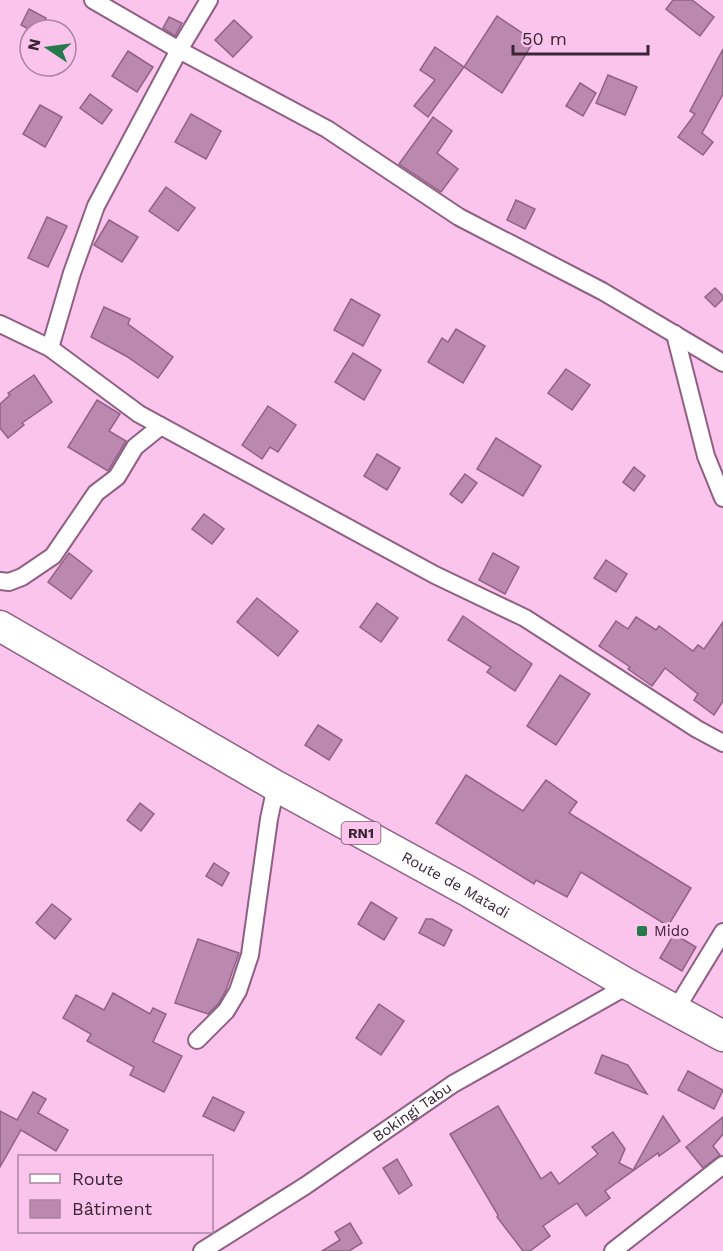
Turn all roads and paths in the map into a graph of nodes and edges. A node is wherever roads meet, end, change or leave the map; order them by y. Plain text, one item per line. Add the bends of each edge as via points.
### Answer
1 (93, 0) edge
2 (209, 0) edge
3 (179, 50) junction
4 (0, 324) edge
5 (675, 334) junction
6 (50, 348) junction
7 (723, 363) edge
8 (160, 426) junction
9 (723, 498) edge
10 (0, 581) edge
11 (0, 626) edge
12 (723, 744) edge
13 (276, 786) junction
14 (723, 933) edge
15 (629, 985) junction
16 (676, 1009) junction
17 (723, 1036) edge
18 (197, 1040) dead end
19 (723, 1165) edge
20 (202, 1251) edge
21 (613, 1251) edge

1 - 3 street
2 - 3 street
3 - 5 street via 327,129 459,217 602,291
3 - 6 street via 96,206
4 - 6 street
5 - 7 street
5 - 9 street via 703,448
6 - 8 street
8 - 10 street via 135,447 117,477 96,493 53,556 22,577
8 - 12 street via 525,618
11 - 13 highway, Route de Matadi / RN1
13 - 15 highway, Route de Matadi / RN1
13 - 18 street via 250,955 238,991 226,1011
14 - 16 street
15 - 16 highway, Route de Matadi / RN1
15 - 20 street, Bokingi Tabu via 453,1084
16 - 17 highway, Route de Matadi / RN1
19 - 21 street

